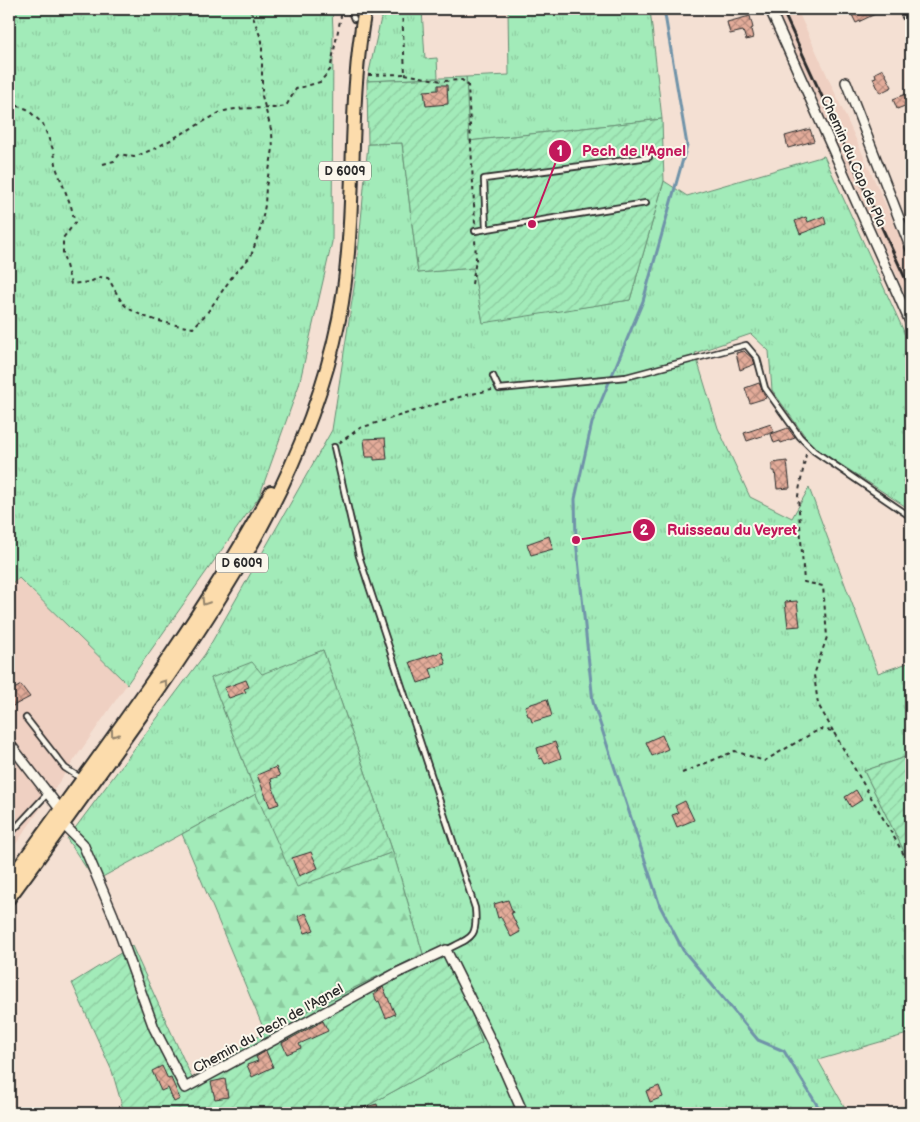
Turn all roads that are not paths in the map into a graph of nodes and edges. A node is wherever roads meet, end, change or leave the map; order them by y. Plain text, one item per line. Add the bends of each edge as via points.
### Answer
1 (364, 9) edge
2 (770, 9) edge
3 (353, 12) edge
4 (846, 82) dead end
5 (649, 157) dead end
6 (646, 204) dead end
7 (486, 229) junction
8 (475, 231) road end
9 (911, 249) edge
10 (911, 324) edge
11 (494, 376) dead end
12 (334, 446) road end
13 (911, 517) edge
14 (26, 718) dead end
15 (9, 743) edge
16 (103, 767) junction
17 (84, 780) junction
18 (48, 793) junction
19 (62, 816) junction
20 (9, 835) edge
21 (9, 880) edge
22 (9, 891) edge
23 (9, 898) edge
24 (446, 950) junction
25 (522, 1113) edge

16 -> 1 main road, D 6009 via 233,579 275,502 313,415 330,360 345,280 356,76
2 - 10 street, Chemin du Cap de Pla
3 -> 17 main road, D 6009 via 339,261 328,333 312,392 274,485 240,547 182,639
4 - 9 street
5 - 7 lane via 484,180
6 - 7 lane
7 - 8 lane
11 - 13 lane via 499,389 626,377 746,345 757,358 765,388 782,415 808,445
12 - 24 lane via 359,556 475,908 477,926 470,938
14 - 17 lane via 65,768
15 - 18 street, Chemin du Pech de l'Agnel
16 - 17 lane
16 - 19 main road, D 6009
17 - 19 main road, D 6009
18 - 19 street, Chemin du Pech de l'Agnel
18 - 20 lane
19 - 21 main road, D 6009
19 - 22 lane
19 - 23 main road, D 6009
19 - 24 street, Chemin du Pech de l'Agnel via 83,844 154,1028 185,1088
24 - 25 street via 494,1047

